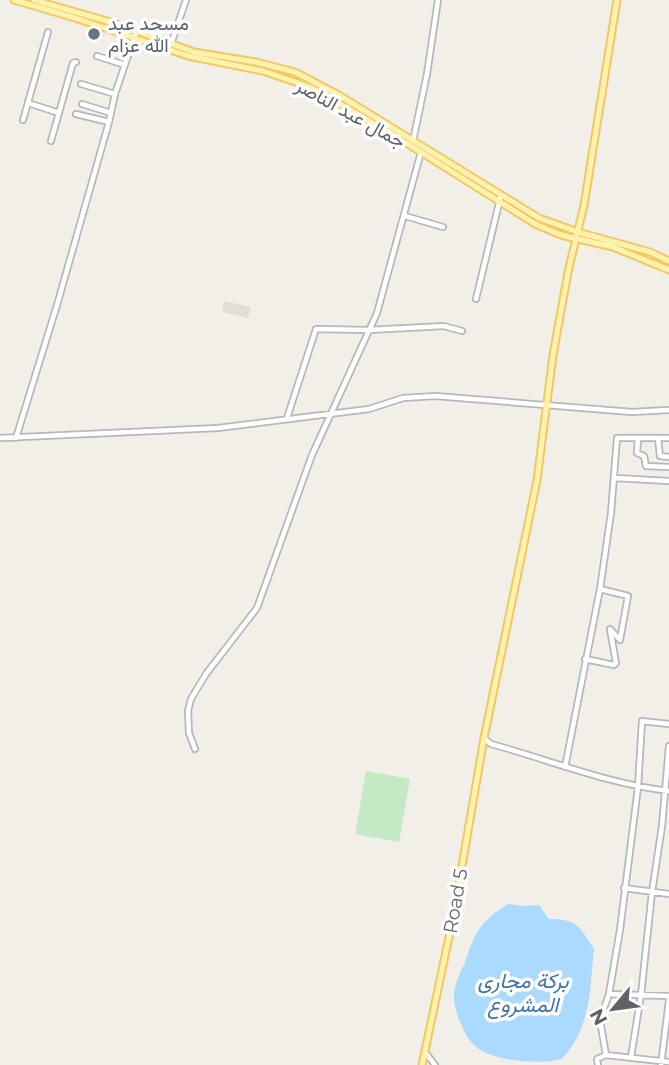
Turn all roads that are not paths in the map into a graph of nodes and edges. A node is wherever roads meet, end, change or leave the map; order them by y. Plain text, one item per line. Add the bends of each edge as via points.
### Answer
1 (14, 0) edge
2 (34, 0) edge
3 (186, 0) edge
4 (438, 0) edge
5 (618, 0) edge
6 (48, 32) dead end
7 (135, 35) junction
8 (171, 45) junction
9 (97, 56) dead end
10 (76, 62) dead end
11 (125, 65) junction
12 (81, 83) dead end
13 (115, 94) junction
14 (28, 103) junction
15 (82, 104) dead end
16 (59, 113) junction
17 (111, 113) junction
18 (76, 114) dead end
19 (23, 120) dead end
20 (109, 122) junction
21 (51, 141) dead end
22 (413, 141) junction
23 (422, 150) junction
24 (501, 195) junction
25 (499, 202) junction
26 (405, 216) junction
27 (443, 227) dead end
28 (577, 236) junction
29 (669, 261) edge
30 (669, 270) edge
31 (476, 299) dead end
32 (369, 330) junction
33 (462, 331) dead end
34 (546, 405) junction
35 (669, 410) edge
36 (330, 414) junction
37 (287, 419) junction
38 (0, 438) edge
39 (16, 438) junction
40 (638, 438) junction
41 (658, 438) junction
42 (669, 438) edge
43 (669, 457) edge
44 (669, 467) edge
45 (615, 478) junction
46 (669, 481) edge
47 (600, 589) junction
48 (585, 659) junction
49 (669, 724) edge
50 (484, 738) junction
51 (669, 746) edge
52 (195, 749) dead end
53 (565, 766) junction
54 (638, 787) junction
55 (667, 791) edge
56 (625, 888) junction
57 (652, 892) junction
58 (669, 894) edge
59 (610, 994) junction
60 (642, 995) junction
61 (669, 998) edge
62 (425, 1052) junction
63 (606, 1055) junction
64 (631, 1057) junction
65 (669, 1062) edge
66 (661, 1063) edge
67 (422, 1065) edge
68 (435, 1065) edge
69 (598, 1065) edge

1 - 7 main road, جمال عبد الناصر
2 - 7 main road, جمال عبد الناصر
3 - 8 street
4 - 22 street
5 - 28 main road, Road 5
6 - 14 street
7 - 8 main road, جمال عبد الناصر
7 - 11 street
7 - 23 main road, جمال عبد الناصر via 188,56 296,81
8 - 22 main road, جمال عبد الناصر via 295,72
9 - 11 street
10 - 16 street
11 - 13 street
12 - 13 street
13 - 17 street
14 - 16 street
14 - 19 street
15 - 17 street
16 - 21 street
17 - 20 street
18 - 20 street
20 - 39 street
22 - 23 main road, جمال عبد الناصر
23 - 24 main road, جمال عبد الناصر
23 - 25 main road, جمال عبد الناصر
23 - 26 street
24 - 25 street
24 - 28 main road, جمال عبد الناصر
25 - 28 main road, جمال عبد الناصر via 535,224
25 - 31 street
26 - 27 street
26 - 32 street
28 - 29 main road, جمال عبد الناصر via 650,252
28 - 30 main road, جمال عبد الناصر
28 - 34 main road, Road 5
32 - 33 street via 444,326
32 - 36 street
32 - 37 street via 316,329
34 - 35 street via 632,412
34 - 36 street via 413,397
34 - 50 main road, Road 5 via 537,480
36 - 37 street
36 - 52 street via 257,608 191,699 189,733
37 - 39 street via 218,428
38 - 39 street
40 - 41 street
40 - 44 street via 638,453 644,456 646,466
40 - 45 street via 617,438
41 - 42 street
41 - 43 street via 660,456
45 - 46 street
45 - 47 street
47 - 48 street
47 - 48 street via 628,596 620,640 610,629 616,663
48 - 53 street
49 - 54 street via 642,721
50 - 53 street
50 - 62 main road, Road 5
51 - 55 street
53 - 54 street
54 - 55 street
54 - 56 street
55 - 57 street
56 - 57 street
56 - 59 street
57 - 58 street
57 - 60 street
59 - 60 street
59 - 63 street via 600,1020
60 - 61 street
60 - 64 street
61 - 66 street
62 - 67 main road, Road 5
62 - 68 street
63 - 64 street
63 - 69 street via 597,1059
64 - 66 street
65 - 66 street

